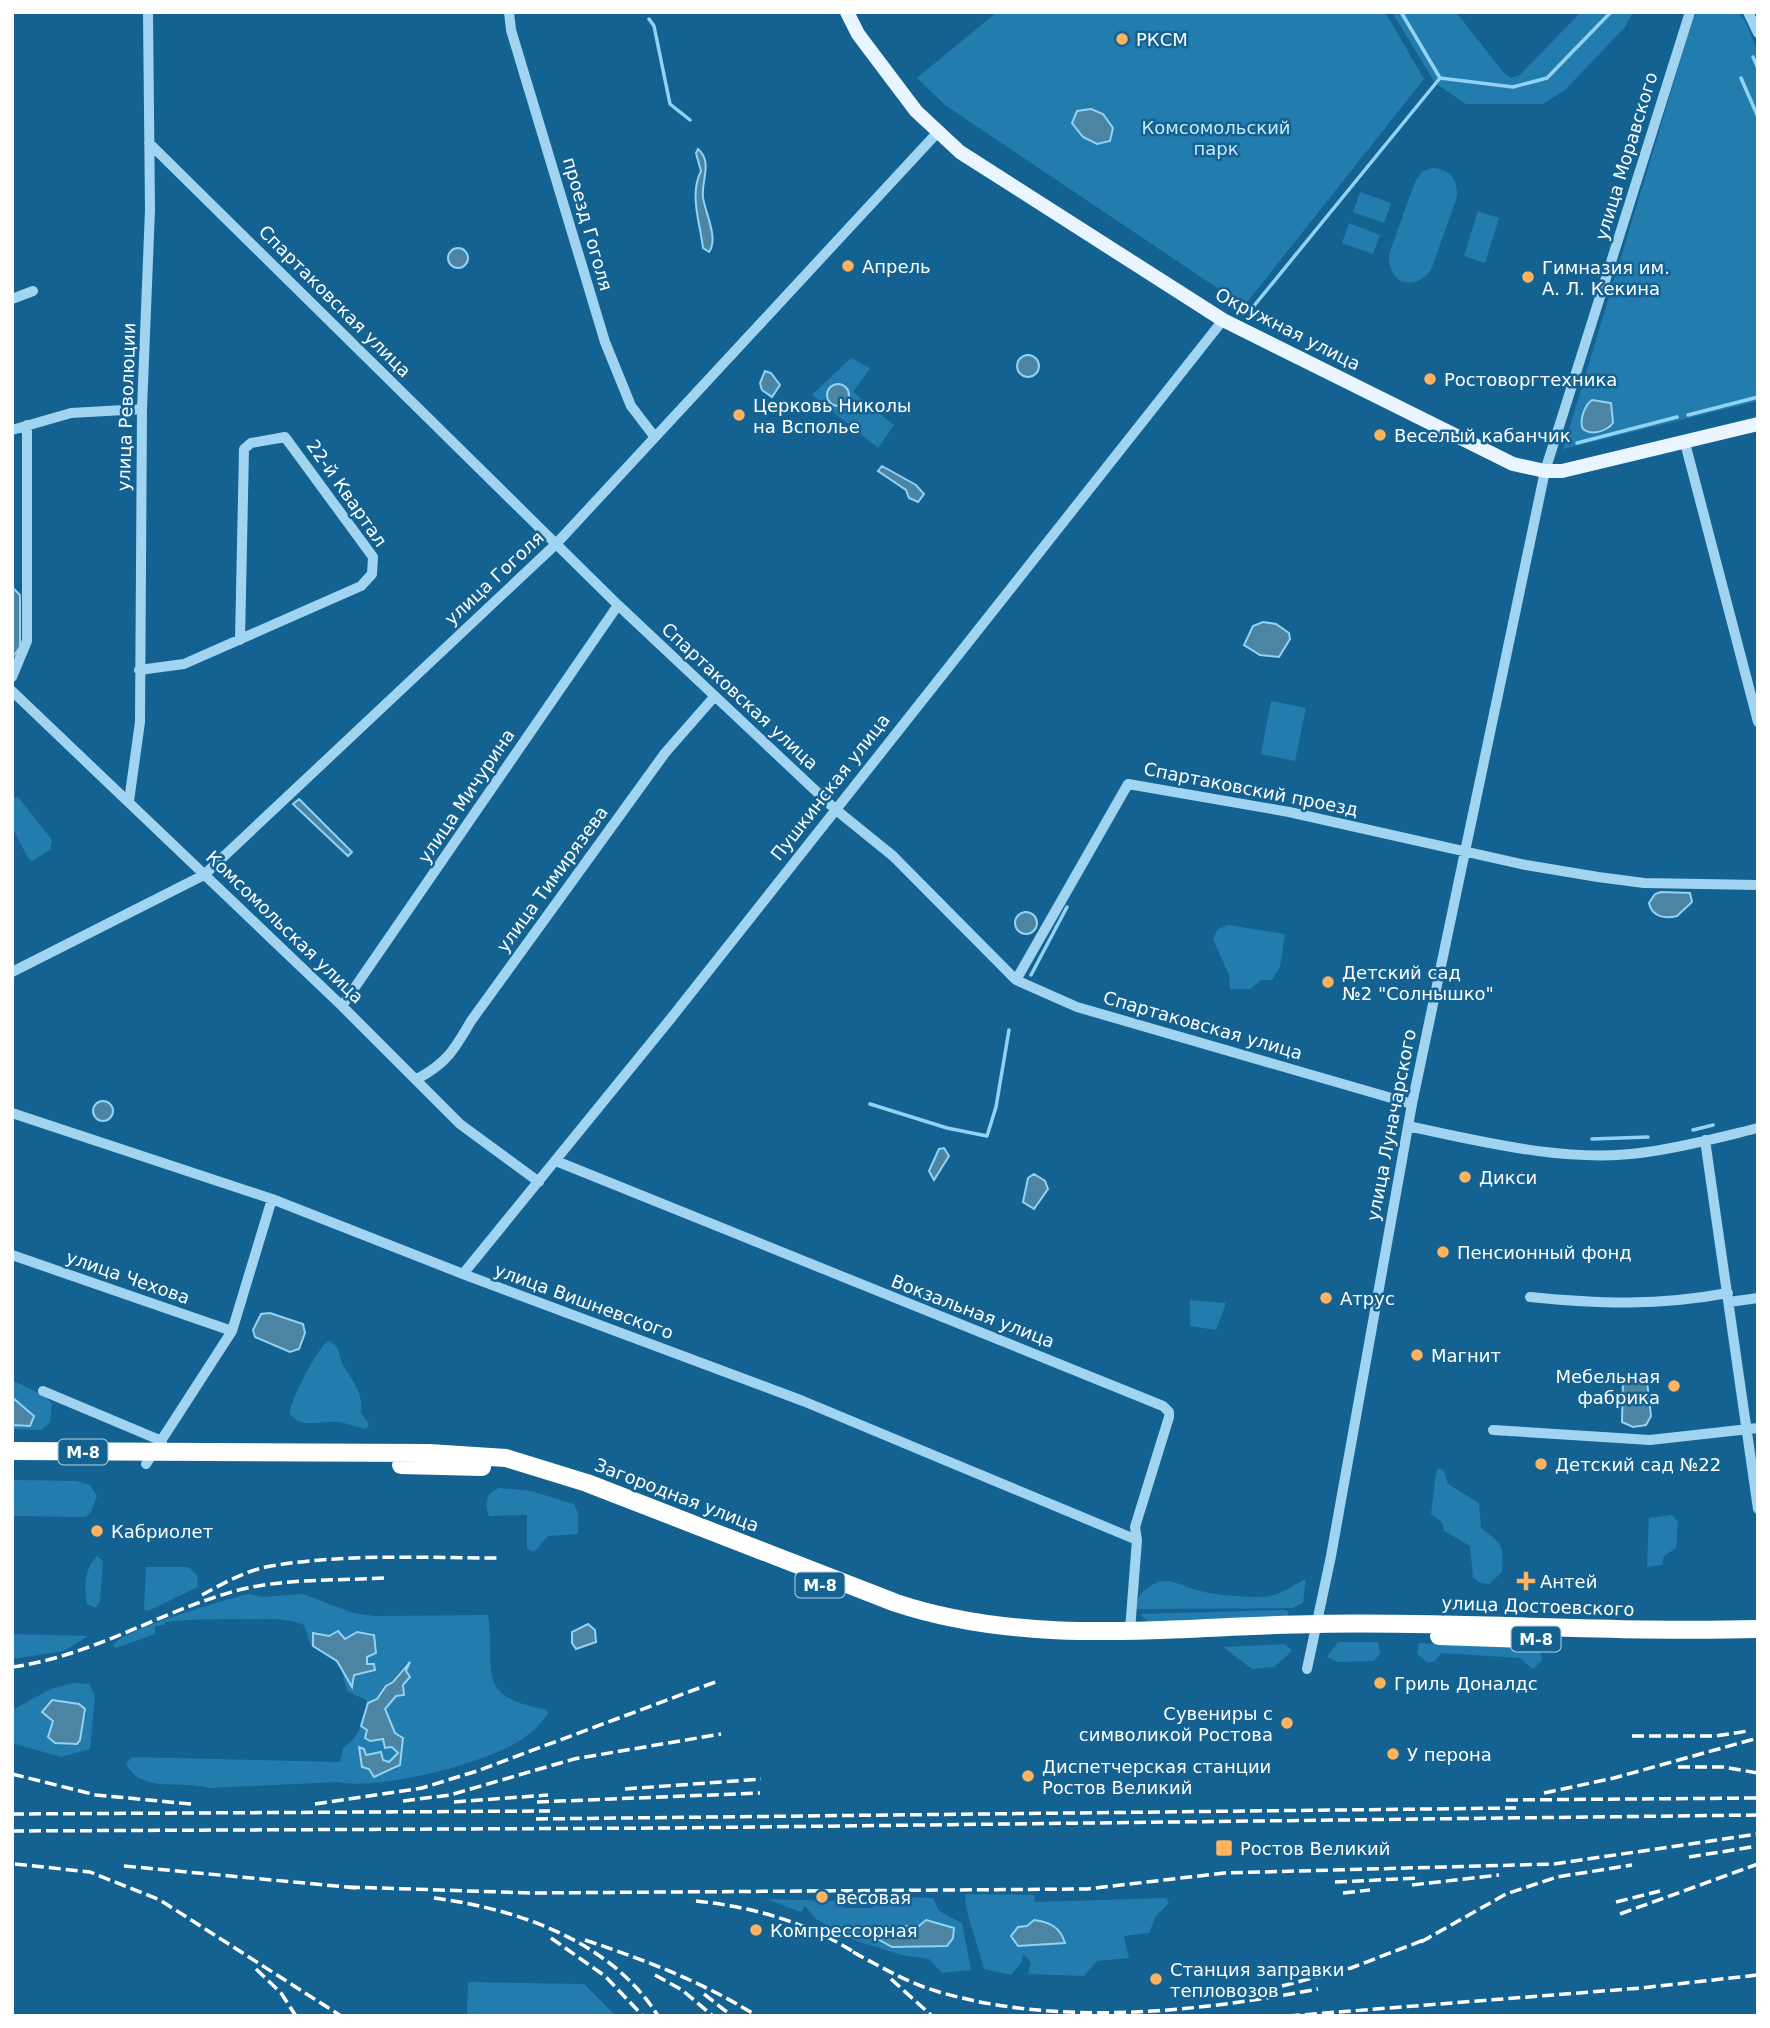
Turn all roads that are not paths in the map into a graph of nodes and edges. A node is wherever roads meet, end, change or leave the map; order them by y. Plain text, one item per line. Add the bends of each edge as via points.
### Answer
1 (148, 12) edge
2 (509, 12) edge
3 (847, 12) edge
4 (1690, 12) edge
5 (1748, 12) edge
6 (1758, 33) edge
7 (937, 133) junction
8 (149, 143) junction
9 (33, 290) dead end
10 (12, 299) edge
11 (1223, 320) junction
12 (142, 409) junction
13 (1758, 424) edge
14 (27, 425) junction
15 (12, 430) edge
16 (654, 436) junction
17 (1685, 443) junction
18 (1545, 471) junction
19 (556, 544) junction
20 (618, 605) junction
21 (240, 640) junction
22 (139, 670) junction
23 (12, 677) edge
24 (12, 691) edge
25 (714, 697) junction
26 (1758, 722) edge
27 (129, 801) junction
28 (835, 809) junction
29 (1464, 851) junction
30 (204, 875) junction
31 (1758, 885) edge
32 (12, 972) edge
33 (1016, 980) junction
34 (342, 1006) junction
35 (417, 1079) junction
36 (1412, 1104) junction
37 (12, 1113) edge
38 (1408, 1126) junction
39 (1758, 1128) edge
40 (1705, 1140) junction
41 (556, 1161) junction
42 (539, 1182) junction
43 (272, 1199) junction
44 (12, 1255) edge
45 (463, 1274) junction
46 (1530, 1297) dead end
47 (1728, 1297) junction
48 (1758, 1298) edge
49 (232, 1331) junction
50 (43, 1391) dead end
51 (1758, 1428) edge
52 (1493, 1430) dead end
53 (1745, 1430) junction
54 (12, 1451) edge
55 (154, 1452) junction
56 (12, 1463) edge
57 (1758, 1509) edge
58 (1137, 1540) junction
59 (1316, 1629) junction
60 (1758, 1629) edge
61 (1130, 1630) junction
62 (1758, 1641) edge
63 (1307, 1669) dead end

1 - 8 street, улица Революции
2 - 16 street, проезд Гоголя via 605,342 631,406
3 - 7 main road, Окружная улица via 879,62
4 - 18 street, улица Моравского
5 - 6 street
7 - 11 main road, Окружная улица
7 - 16 street, улица Гоголя
8 - 12 street, улица Революции
8 - 19 street, Спартаковская улица
9 - 10 street
11 - 18 main road, Окружная улица via 1496,456
11 - 28 street, Пушкинская улица
12 - 14 street via 71,413
12 - 22 street, улица Революции
13 - 17 main road, Окружная улица
14 - 15 street
14 - 23 street via 27,641
16 - 19 street, улица Гоголя
17 - 18 main road, Окружная улица
17 - 26 street
18 - 29 street, улица Луначарского
19 - 20 street, Спартаковская улица
19 - 30 street, улица Гоголя
20 - 25 street, Спартаковская улица
20 - 34 street, улица Мичурина
21 - 21 street, 22-й Квартал via 244,449 251,443 285,437 373,557 374,565 361,586
21 - 22 street, 22-й Квартал via 184,664
22 - 27 street, улица Революции via 137,756
24 - 27 street, Комсомольская улица
25 - 28 street, Спартаковская улица
25 - 35 street, улица Тимирязева via 665,753 453,1052 441,1066
27 - 30 street, Комсомольская улица
28 - 33 street, Спартаковская улица via 893,856
28 - 41 street, Пушкинская улица
29 - 31 street via 1644,883
29 - 33 street, Спартаковский проезд via 1289,812 1128,784
29 - 36 street, улица Луначарского
30 - 32 street, улица Гоголя
30 - 34 street, Комсомольская улица
33 - 36 street, Спартаковская улица via 1077,1007
34 - 35 street, Комсомольская улица
35 - 42 street, Комсомольская улица via 460,1124
36 - 38 street, улица Луначарского
37 - 43 street, улица Вишневского
38 - 40 street via 1536,1151 1646,1153
38 - 59 street, улица Луначарского
39 - 40 street
40 - 47 street
41 - 42 street, Пушкинская улица
41 - 58 street, Вокзальная улица via 1163,1406 1169,1417 1135,1527
42 - 45 street, Пушкинская улица
43 - 45 street, улица Вишневского
43 - 49 street
44 - 49 street, улица Чехова
45 - 58 street, улица Вишневского via 803,1401
46 - 47 street via 1641,1304
47 - 48 street
47 - 53 street
49 - 55 street
50 - 55 street
51 - 53 street
52 - 53 street via 1650,1440
53 - 57 street
54 - 55 highway, Загородная улица / М-8
55 - 56 highway, Загородная улица / М-8
55 - 59 highway, Загородная улица / М-8 via 520,1472 874,1606 971,1633 1061,1641
55 - 61 highway, Загородная улица / М-8 via 429,1452 506,1458 569,1476 878,1597 941,1617 1030,1630
58 - 61 street, Вокзальная улица
59 - 60 highway, улица Достоевского / М-8
59 - 61 highway, Загородная улица / М-8
59 - 62 highway, улица Достоевского / М-8
59 - 63 street, улица Луначарского

